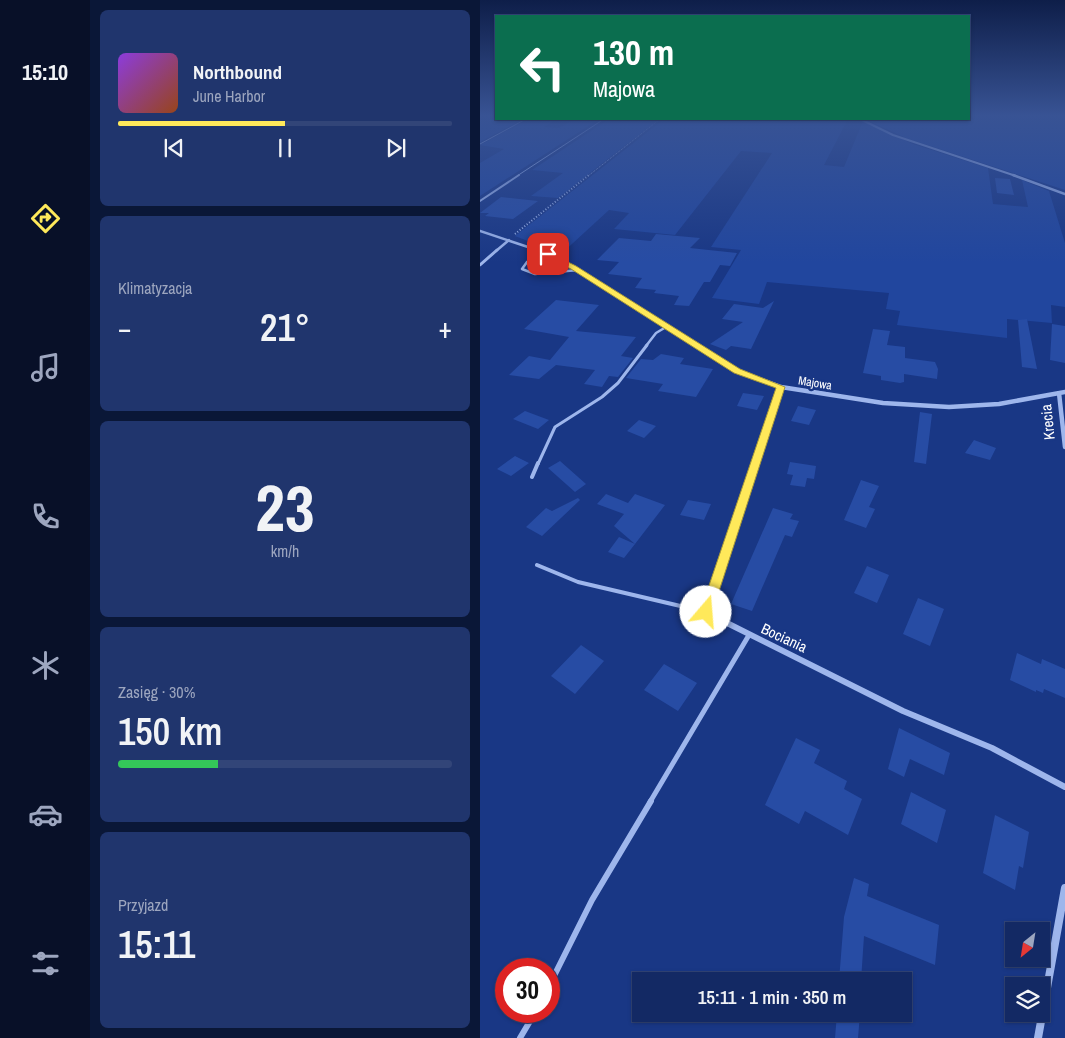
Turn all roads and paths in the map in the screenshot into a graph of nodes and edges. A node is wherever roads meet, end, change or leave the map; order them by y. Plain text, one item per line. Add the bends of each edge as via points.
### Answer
1 (535, 164) edge
2 (603, 164) edge
3 (983, 164) edge
4 (1065, 194) edge
5 (480, 201) edge
6 (480, 231) edge
7 (509, 240) junction
8 (548, 254) junction
9 (480, 265) edge
10 (578, 270) junction
11 (666, 327) junction
12 (781, 387) junction
13 (1065, 392) edge
14 (1059, 394) junction
15 (1065, 447) edge
16 (532, 477) dead end
17 (537, 566) dead end
18 (706, 612) junction
19 (749, 636) junction
20 (1065, 787) edge
21 (1065, 888) edge
22 (560, 964) edge
23 (529, 1023) edge
24 (520, 1038) edge
25 (1038, 1038) edge

1 - 5 lane
2 - 7 path
3 - 4 street
6 - 7 street, Majowa
7 - 8 street, Majowa
7 - 9 street
8 - 10 street, Majowa
8 - 10 lane via 526,262 522,269 535,274
10 - 11 street, Majowa
11 - 12 street, Majowa via 737,371
11 - 16 lane via 656,333 618,383 602,397 555,426
12 - 14 street, Majowa via 883,403 949,407 999,404
12 - 18 street
13 - 14 street, Majowa
14 - 15 street, Krecia
17 - 18 lane via 578,582
18 - 19 street, Bociania
19 - 20 street, Bociania via 903,710 992,748
19 - 22 lane via 592,900
21 - 25 street
23 - 24 lane

